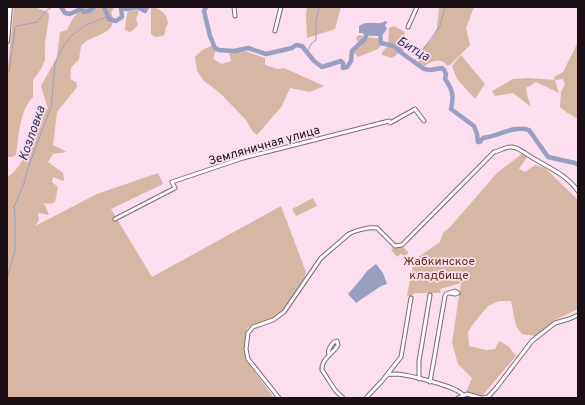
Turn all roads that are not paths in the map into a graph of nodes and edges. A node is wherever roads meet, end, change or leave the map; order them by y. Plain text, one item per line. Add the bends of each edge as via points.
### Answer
1 (10, 7) edge
2 (234, 7) edge
3 (281, 7) edge
4 (417, 7) edge
5 (235, 16) dead end
6 (408, 27) dead end
7 (275, 30) dead end
8 (7, 41) edge
9 (424, 121) dead end
10 (578, 191) edge
11 (115, 219) dead end
12 (448, 293) dead end
13 (430, 295) dead end
14 (411, 298) dead end
15 (577, 317) edge
16 (329, 354) dead end
17 (391, 370) junction
18 (394, 374) junction
19 (387, 375) junction
20 (419, 379) junction
21 (430, 382) junction
22 (463, 395) junction
23 (279, 398) edge
24 (343, 398) edge
25 (366, 398) edge
26 (458, 398) edge
27 (481, 398) edge

1 - 8 main road
2 - 5 street
3 - 7 street
4 - 6 street
9 - 11 street, Земляничная улица via 415,109 390,123 388,121 243,158 172,182 175,188
10 - 23 street via 554,169 519,148 511,147 494,152 402,245 395,246 377,228 353,232 318,262 284,312 250,329 247,355
12 - 21 street via 441,314
13 - 20 street via 419,361
14 - 17 street via 401,357
15 - 27 street via 548,327 532,341 488,397
16 - 24 street via 322,370
17 - 18 street
17 - 19 street
18 - 19 street
18 - 20 street
19 - 25 street
20 - 21 street
21 - 22 street via 460,391
22 - 26 street
22 - 27 street

